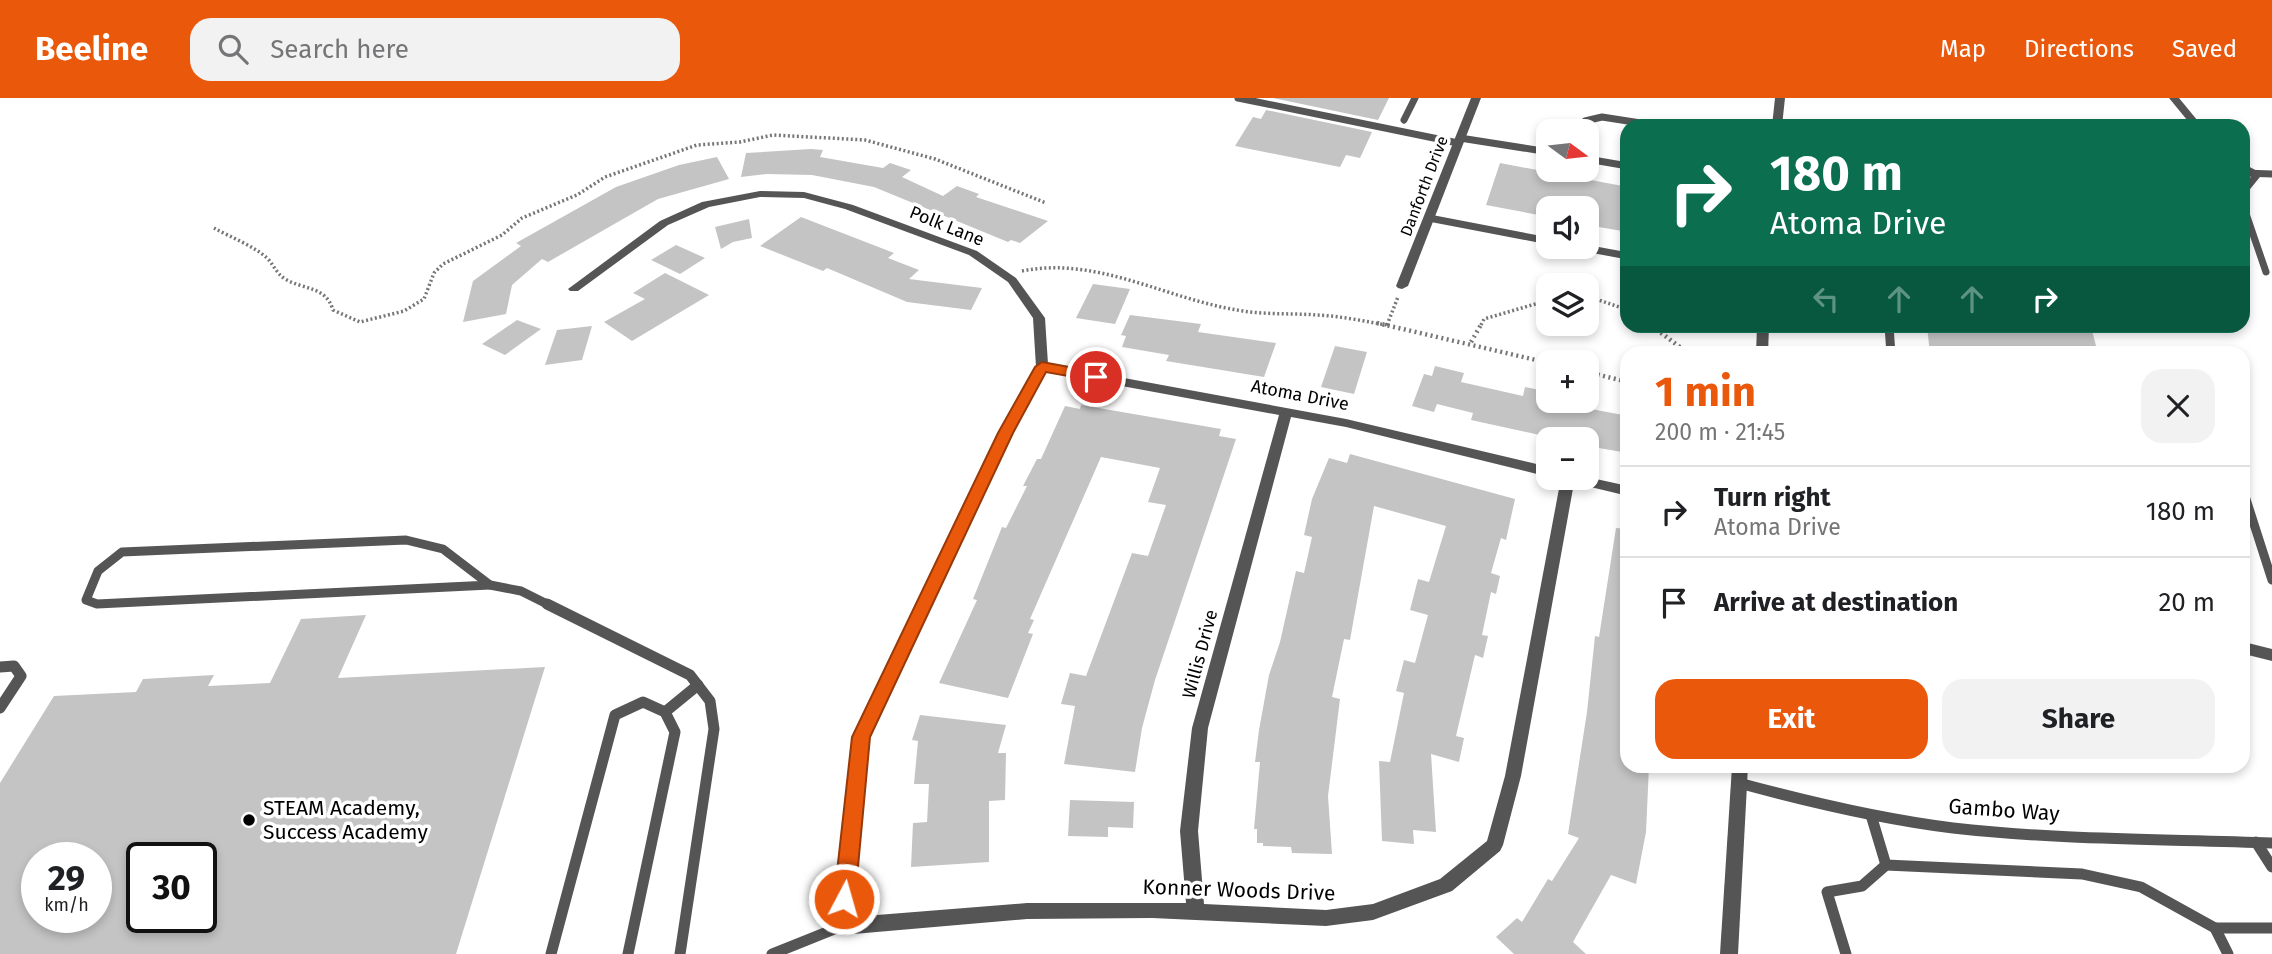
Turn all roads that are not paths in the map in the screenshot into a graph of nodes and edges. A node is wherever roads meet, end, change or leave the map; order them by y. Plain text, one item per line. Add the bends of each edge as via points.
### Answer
1 (1238, 98) edge
2 (1415, 98) edge
3 (1476, 98) edge
4 (1780, 98) edge
5 (2174, 98) edge
6 (1594, 119) edge
7 (1778, 119) edge
8 (2191, 119) edge
9 (1404, 120) dead end
10 (1620, 120) edge
11 (1459, 141) junction
12 (1536, 150) edge
13 (1600, 161) edge
14 (1620, 165) edge
15 (2250, 171) edge
16 (2250, 174) edge
17 (2272, 174) edge
18 (2257, 175) junction
19 (2272, 181) edge
20 (2250, 184) edge
21 (1429, 218) junction
22 (2250, 225) edge
23 (1536, 239) edge
24 (1599, 251) edge
25 (1620, 255) edge
26 (2266, 272) dead end
27 (1402, 286) road end
28 (575, 289) dead end
29 (1042, 367) junction
30 (1286, 412) junction
31 (1536, 469) edge
32 (1599, 484) edge
33 (1620, 489) edge
34 (1568, 490) edge
35 (2250, 512) edge
36 (2272, 580) edge
37 (491, 585) junction
38 (2250, 650) edge
39 (2272, 655) edge
40 (0, 667) edge
41 (698, 685) junction
42 (0, 708) edge
43 (665, 712) junction
44 (1739, 775) edge
45 (1871, 815) junction
46 (2256, 842) junction
47 (2272, 843) edge
48 (1886, 865) junction
49 (2272, 867) edge
50 (1195, 912) junction
51 (842, 926) junction
52 (2215, 928) junction
53 (2272, 928) edge
54 (551, 954) edge
55 (628, 954) edge
56 (680, 954) edge
57 (772, 954) edge
58 (1729, 954) edge
59 (1846, 954) edge
60 (2228, 954) edge

1 - 11 lane
2 - 9 lane
3 - 11 street, Danforth Drive
4 - 7 street
5 - 8 street
6 - 10 lane
11 - 12 lane
11 - 21 street, Danforth Drive
13 - 14 lane
15 - 18 street
16 - 18 lane
17 - 18 lane
18 - 19 lane
18 - 20 lane
21 - 23 lane
21 - 27 street, Danforth Drive
22 - 26 lane
24 - 25 lane
28 - 29 street, Polk Lane via 664,223 706,204 760,194 804,195 974,253 1012,280 1039,318
29 - 30 street, Atoma Drive
29 - 51 street via 861,737
30 - 31 street, Atoma Drive
30 - 50 street, Willis Drive via 1200,728 1189,831
32 - 33 street
34 - 50 street, Konner Woods Drive via 1513,776 1494,845 1446,885 1373,912 1326,918
35 - 36 lane
37 - 37 lane via 443,549 406,540 122,552 105,560 87,588 86,600 97,604
37 - 41 lane via 521,591 690,676
38 - 39 street
40 - 42 lane via 14,666 21,676
41 - 43 lane
41 - 56 lane via 710,701 715,729
43 - 54 lane via 643,702 615,715
43 - 55 lane via 675,732
44 - 45 lane, Gambo Way via 1826,808
44 - 58 street
45 - 46 lane, Gambo Way via 2024,832
45 - 48 lane
46 - 47 lane, Gambo Way
46 - 49 lane
48 - 52 lane via 2082,874 2141,887
48 - 59 lane via 1862,886 1827,892
50 - 51 street, Konner Woods Drive via 1027,911
51 - 57 lane
52 - 53 lane
52 - 60 lane

